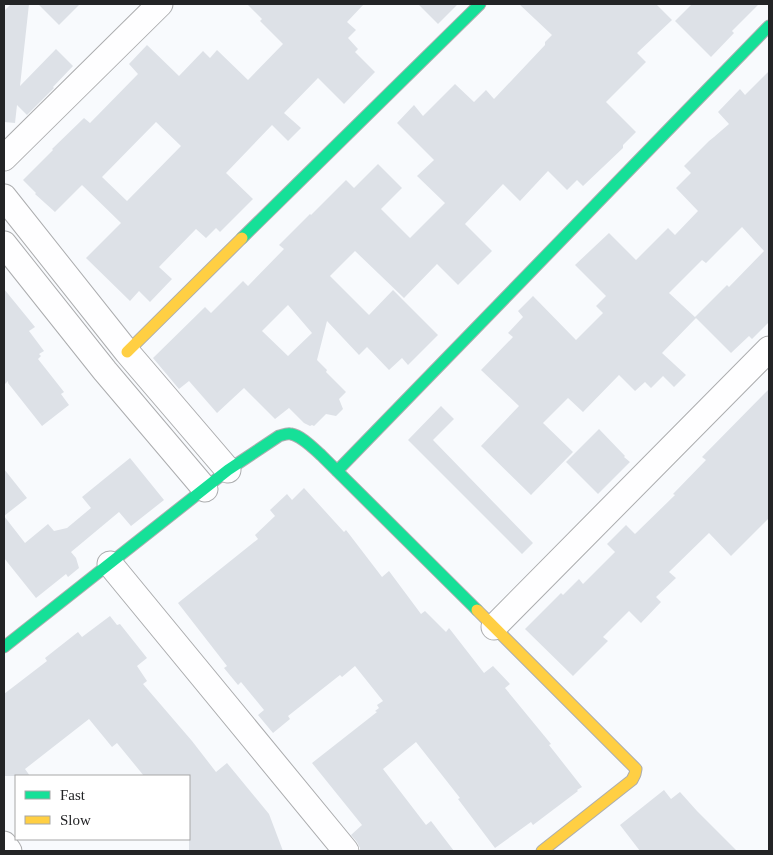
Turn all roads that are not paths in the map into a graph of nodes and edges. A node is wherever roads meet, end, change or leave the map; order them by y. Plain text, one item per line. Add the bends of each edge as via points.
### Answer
1 (160, 4) edge
2 (480, 4) edge
3 (769, 26) edge
4 (4, 158) edge
5 (4, 197) edge
6 (4, 244) edge
7 (72, 283) junction
8 (50, 302) junction
9 (769, 349) edge
10 (127, 352) junction
11 (228, 470) junction
12 (337, 471) junction
13 (205, 488) junction
14 (110, 564) junction
15 (494, 627) junction
16 (4, 646) edge
17 (4, 844) edge
18 (547, 850) edge
19 (9, 851) edge
20 (346, 851) edge

1 - 4 street
2 - 10 street
3 - 12 street
5 - 7 street
6 - 8 street
7 - 8 street
7 - 10 street
8 - 13 street
9 - 15 street
10 - 11 street
11 - 12 street via 279,436 292,434
11 - 13 street
12 - 15 street
13 - 14 street
14 - 16 street
14 - 20 street
15 - 18 street via 637,770 632,780
17 - 19 street

